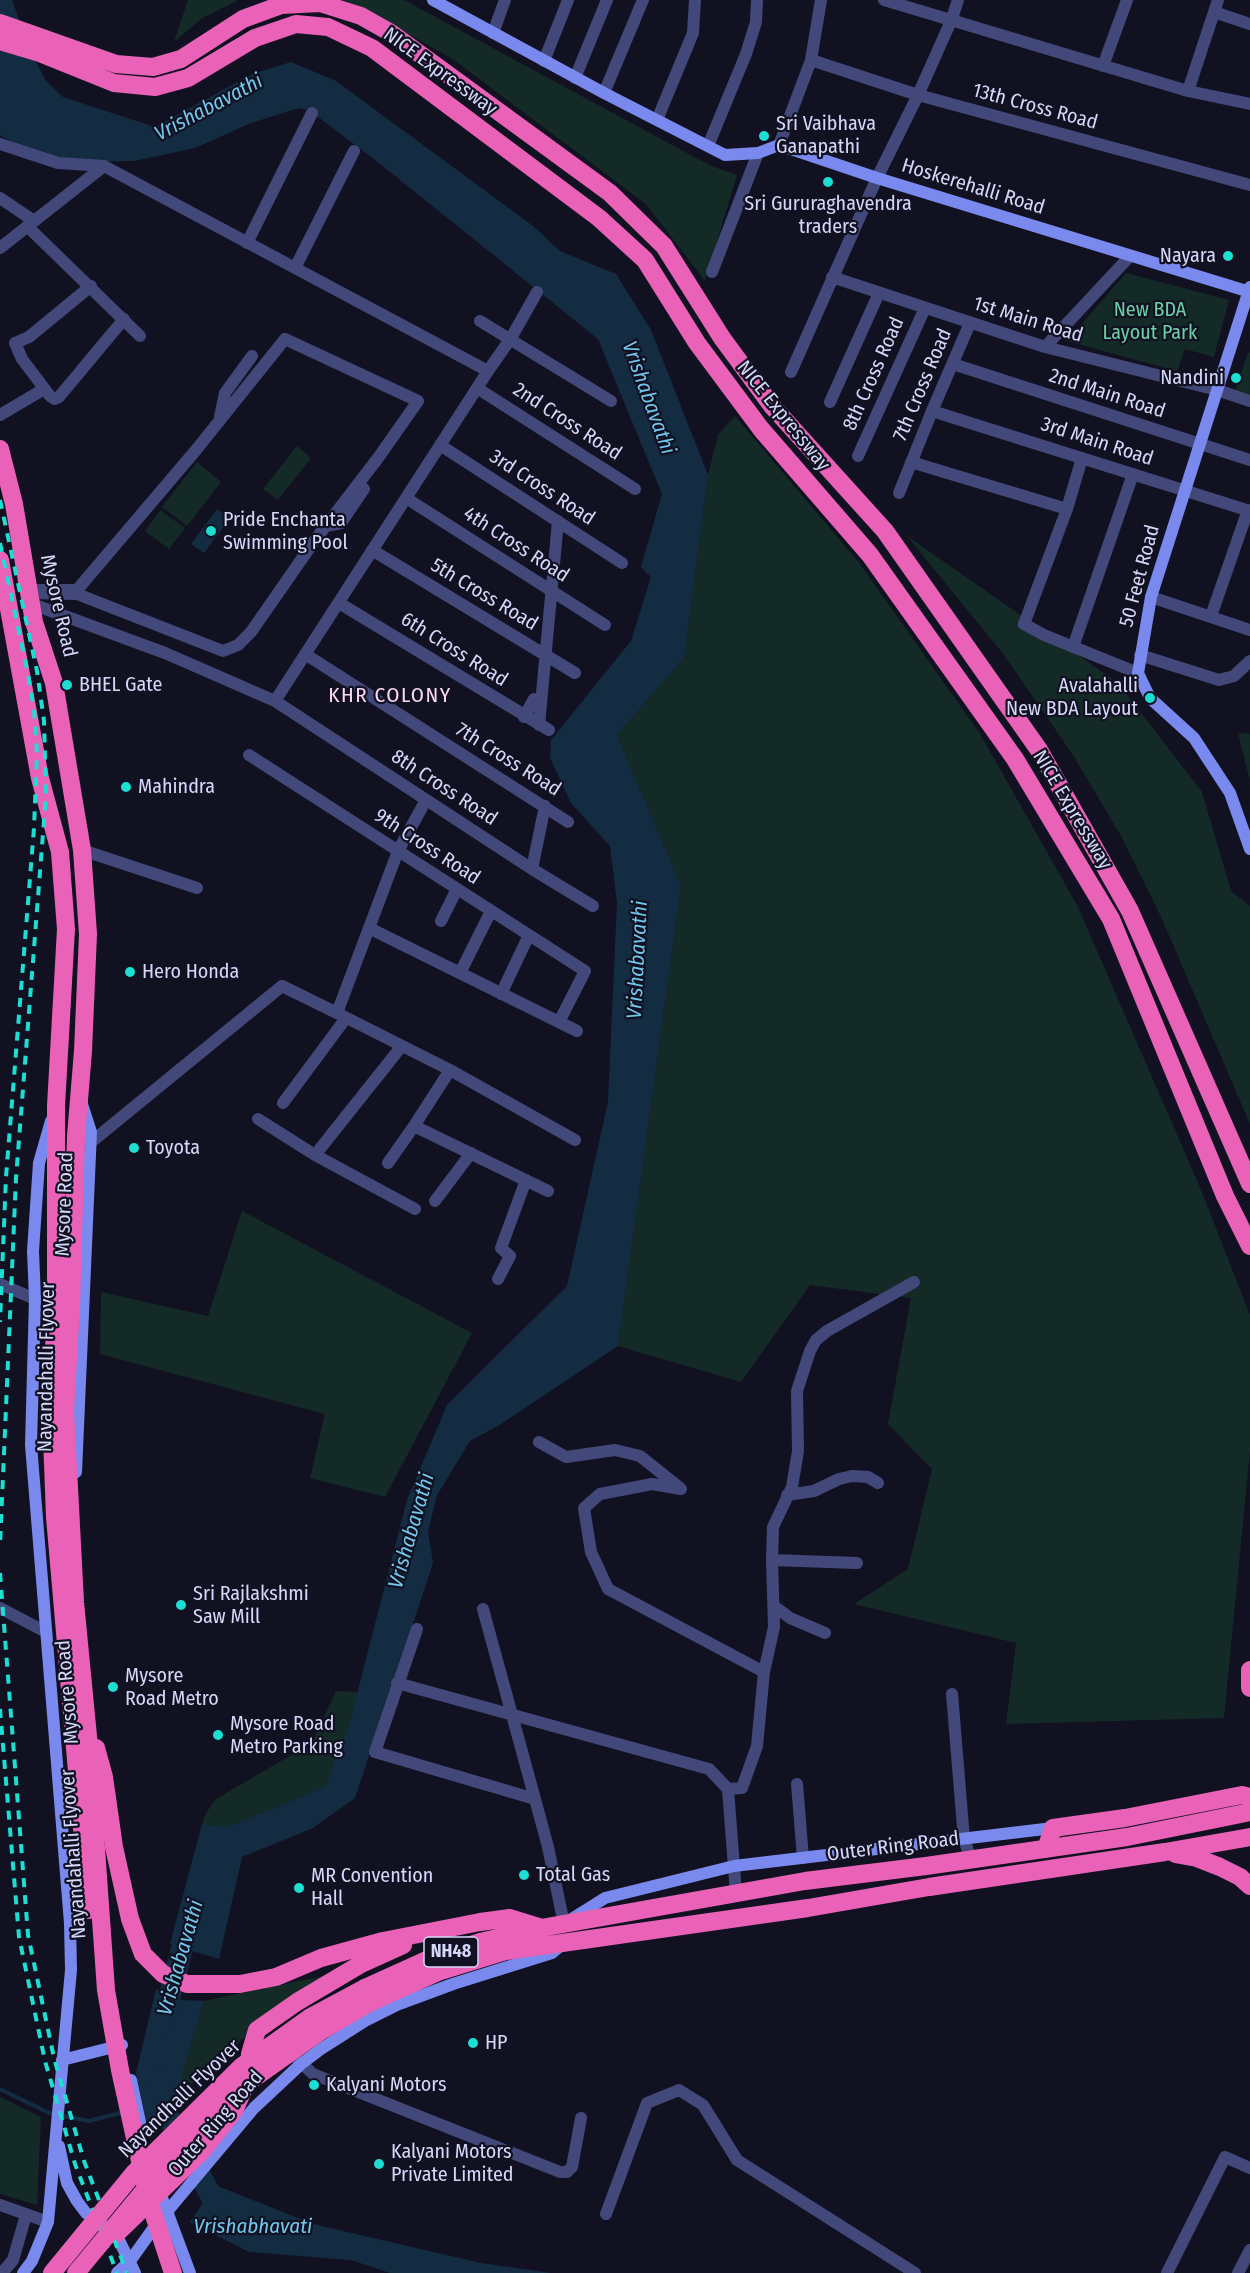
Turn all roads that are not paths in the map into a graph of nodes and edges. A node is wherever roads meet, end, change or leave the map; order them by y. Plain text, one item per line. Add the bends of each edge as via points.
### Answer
1 (505, 0) edge
2 (568, 0) edge
3 (607, 0) edge
4 (643, 0) edge
5 (695, 0) edge
6 (757, 0) edge
7 (821, 0) edge
8 (884, 0) edge
9 (958, 0) edge
10 (1126, 0) edge
11 (440, 2) edge
12 (1216, 6) edge
13 (951, 21) junction
14 (0, 23) edge
15 (1250, 24) edge
16 (493, 33) junction
17 (0, 41) edge
18 (38, 43) junction
19 (811, 60) junction
20 (544, 61) junction
21 (1103, 66) junction
22 (575, 78) junction
23 (1188, 91) junction
24 (604, 93) junction
25 (918, 95) junction
26 (1250, 104) edge
27 (312, 113) dead end
28 (657, 120) junction
29 (0, 144) edge
30 (779, 145) junction
31 (708, 146) junction
32 (354, 151) dead end
33 (758, 153) junction
34 (104, 166) junction
35 (877, 178) junction
36 (1250, 185) edge
37 (0, 198) edge
38 (31, 224) junction
39 (247, 243) junction
40 (0, 248) edge
41 (1130, 256) junction
42 (295, 268) junction
43 (712, 272) dead end
44 (832, 276) junction
45 (91, 286) junction
46 (1249, 290) edge
47 (537, 292) dead end
48 (879, 293) junction
49 (925, 308) junction
50 (124, 319) junction
51 (480, 321) dead end
52 (970, 323) junction
53 (140, 336) dead end
54 (511, 338) junction
55 (1045, 347) junction
56 (252, 356) dead end
57 (953, 364) junction
58 (488, 371) junction
59 (791, 372) dead end
60 (477, 388) junction
61 (44, 389) junction
62 (1217, 390) junction
63 (611, 401) dead end
64 (1250, 401) edge
65 (830, 402) dead end
66 (932, 411) junction
67 (0, 415) edge
68 (219, 421) junction
69 (1200, 444) junction
70 (440, 445) junction
71 (0, 449) edge
72 (858, 456) dead end
73 (1082, 458) junction
74 (1250, 460) edge
75 (911, 462) junction
76 (1133, 474) junction
77 (364, 489) dead end
78 (634, 489) dead end
79 (1185, 491) junction
80 (899, 493) dead end
81 (406, 498) junction
82 (1067, 509) junction
83 (1249, 510) edge
84 (558, 521) junction
85 (326, 526) junction
86 (372, 550) junction
87 (0, 560) edge
88 (622, 562) dead end
89 (552, 590) junction
90 (30, 596) junction
91 (1151, 597) junction
92 (339, 603) junction
93 (1211, 616) junction
94 (605, 625) dead end
95 (1250, 630) edge
96 (1073, 647) junction
97 (305, 654) junction
98 (1140, 655) junction
99 (546, 656) junction
100 (1250, 661) edge
101 (574, 673) dead end
102 (1138, 673) junction
103 (534, 699) dead end
104 (274, 701) junction
105 (524, 717) junction
106 (249, 755) dead end
107 (426, 800) junction
108 (545, 806) junction
109 (568, 822) dead end
110 (1250, 849) edge
111 (82, 850) junction
112 (398, 851) junction
113 (532, 869) junction
114 (197, 888) dead end
115 (457, 889) junction
116 (593, 906) dead end
117 (491, 911) junction
118 (441, 921) dead end
119 (369, 928) junction
120 (529, 935) junction
121 (460, 973) junction
122 (501, 994) junction
123 (342, 1015) junction
124 (559, 1022) junction
125 (577, 1031) dead end
126 (401, 1047) junction
127 (450, 1070) junction
128 (283, 1103) dead end
129 (56, 1106) junction
130 (258, 1119) dead end
131 (414, 1126) junction
132 (83, 1139) junction
133 (575, 1140) dead end
134 (471, 1154) junction
135 (315, 1155) junction
136 (57, 1162) joint
137 (388, 1162) dead end
138 (526, 1180) junction
139 (1250, 1184) edge
140 (548, 1191) dead end
141 (435, 1201) dead end
142 (415, 1209) dead end
143 (1250, 1246) edge
144 (498, 1279) dead end
145 (914, 1282) dead end
146 (0, 1284) edge
147 (34, 1299) junction
148 (58, 1411) junction
149 (539, 1442) dead end
150 (878, 1483) dead end
151 (787, 1495) junction
152 (772, 1560) junction
153 (857, 1563) dead end
154 (774, 1606) junction
155 (0, 1608) edge
156 (483, 1609) dead end
157 (417, 1629) dead end
158 (46, 1632) junction
159 (825, 1633) dead end
160 (1250, 1670) edge
161 (764, 1672) junction
162 (397, 1683) junction
163 (1250, 1688) edge
164 (952, 1694) dead end
165 (514, 1715) junction
166 (96, 1748) junction
167 (797, 1784) dead end
168 (728, 1789) junction
169 (1247, 1793) edge
170 (535, 1799) junction
171 (1250, 1812) edge
172 (1053, 1828) junction
173 (1250, 1837) edge
174 (964, 1839) junction
175 (1046, 1849) junction
176 (1165, 1852) junction
177 (803, 1858) junction
178 (971, 1860) junction
179 (734, 1866) junction
180 (1250, 1886) edge
181 (736, 1893) junction
182 (541, 1928) junction
183 (437, 1930) junction
184 (564, 1933) junction
185 (368, 1995) junction
186 (268, 2023) junction
187 (123, 2045) junction
188 (62, 2060) junction
189 (301, 2064) junction
190 (581, 2118) dead end
191 (56, 2133) junction
192 (1250, 2168) edge
193 (179, 2187) junction
194 (160, 2193) junction
195 (0, 2205) edge
196 (167, 2213) junction
197 (606, 2214) dead end
198 (26, 2215) junction
199 (48, 2222) junction
200 (116, 2234) junction
201 (1250, 2250) edge
202 (130, 2261) junction
203 (2, 2273) edge
204 (23, 2273) edge
205 (52, 2273) edge
206 (76, 2273) edge
207 (117, 2273) edge
208 (135, 2273) edge
209 (162, 2273) edge
210 (173, 2273) edge
211 (190, 2273) edge
212 (915, 2273) edge
213 (1167, 2273) edge
214 (1238, 2273) edge

1 - 16 street
2 - 20 street
3 - 22 street
4 - 24 street
5 - 28 street via 693,33
6 - 31 street via 756,22 747,54
7 - 19 street
8 - 13 street
9 - 13 street
10 - 21 street
11 - 16 street
12 - 15 street
12 - 23 street
13 - 21 street
13 - 25 street
14 - 18 highway, NICE Expressway
16 - 20 street
17 - 18 highway, NICE Expressway
18 - 139 highway, NICE Expressway via 116,64 153,67 181,59 243,19 281,4 320,3 361,16 391,33 609,193 664,246 722,338 772,406 885,531 1039,750 1130,911
18 - 143 highway, NICE Expressway via 114,83 155,87 188,78 255,38 296,24 328,27 372,48 599,218 645,260 697,343 762,429 870,555 1015,759 1111,919 1225,1196
19 - 25 street, 13th Cross Road
19 - 30 street
20 - 22 street
21 - 23 street
22 - 24 street
23 - 26 street
24 - 28 street
25 - 35 street
25 - 36 street, 13th Cross Road
27 - 39 street
28 - 31 street
29 - 34 street via 58,163
30 - 33 street
30 - 35 street, Hoskerehalli Road
31 - 33 street via 725,155
32 - 42 street
33 - 43 street
34 - 38 street
34 - 39 street
35 - 41 street, Hoskerehalli Road
35 - 44 street
37 - 38 street
38 - 40 street
38 - 45 street
39 - 42 street
41 - 46 street, Hoskerehalli Road
41 - 55 street
42 - 58 street
44 - 48 street, 1st Main Road
44 - 59 street
45 - 50 street
45 - 61 street via 29,337 15,343
46 - 62 street, 50 Feet Road
47 - 54 street
48 - 49 street, 1st Main Road
48 - 65 street
49 - 52 street, 1st Main Road
49 - 72 street, 8th Cross Road
50 - 53 street
50 - 61 street via 59,397 55,399
51 - 54 street
52 - 55 street, 1st Main Road
52 - 57 street, 7th Cross Road
54 - 58 street
54 - 63 street
55 - 62 street, 1st Main Road
56 - 68 street via 225,393
57 - 66 street, 7th Cross Road
57 - 69 street, 2nd Main Road
58 - 60 street
60 - 70 street
60 - 78 street, 2nd Cross Road
61 - 67 street
62 - 64 street, 1st Main Road
62 - 69 street, 50 Feet Road
66 - 73 street, 3rd Main Road
66 - 75 street, 7th Cross Road
68 - 85 street via 285,339 418,401
68 - 90 street via 77,590
69 - 74 street, 2nd Main Road
69 - 79 street, 50 Feet Road
70 - 81 street
70 - 84 street, 3rd Cross Road
71 - 90 highway, Mysore Road
73 - 76 street, 3rd Main Road
73 - 82 street
75 - 80 street, 7th Cross Road
75 - 82 street
76 - 79 street, 3rd Main Road
76 - 96 street
77 - 85 street via 341,523
79 - 83 street, 3rd Main Road
79 - 91 street, 50 Feet Road
81 - 86 street
81 - 89 street, 4th Cross Road
82 - 96 street via 1024,624
83 - 93 street
84 - 88 street, 3rd Cross Road
84 - 89 street
85 - 90 street via 251,632 238,645 223,651 77,594
86 - 92 street
86 - 99 street, 5th Cross Road
87 - 129 highway, Mysore Road via 40,777 60,852 66,929
89 - 94 street, 4th Cross Road
89 - 99 street
90 - 104 street, 8th Cross Road
90 - 111 highway, Mysore Road via 34,622 54,682
91 - 93 street
91 - 98 street, 50 Feet Road
92 - 97 street
92 - 105 street, 6th Cross Road
93 - 95 street
96 - 102 street
97 - 104 street
97 - 108 street, 7th Cross Road
98 - 100 street via 1219,680 1234,676
98 - 102 street, 50 Feet Road
99 - 101 street, 5th Cross Road
99 - 105 street, 6th Cross Road via 544,728
102 - 110 street via 1150,698 1194,738 1230,793
103 - 105 street
104 - 107 street, 8th Cross Road
106 - 112 street, 9th Cross Road
107 - 112 street
107 - 113 street, 8th Cross Road
108 - 109 street, 7th Cross Road
108 - 113 street
111 - 114 street
111 - 132 highway, Mysore Road via 88,934 80,1097
112 - 115 street, 9th Cross Road
112 - 119 street
113 - 116 street, 8th Cross Road
115 - 117 street, 9th Cross Road
115 - 118 street
117 - 120 street, 9th Cross Road
117 - 121 street
119 - 121 street
119 - 123 street
120 - 122 street
120 - 124 street, 9th Cross Road via 585,971
121 - 122 street
122 - 124 street
123 - 126 street
123 - 128 street
123 - 132 street via 282,986
124 - 125 street
126 - 127 street
126 - 135 street
127 - 131 street
127 - 133 street
129 - 136 highway, Mysore Road
129 - 147 street, Mysore Road via 39,1163
130 - 135 street
131 - 134 street
131 - 137 street
132 - 148 highway, Nayandahalli Flyover via 71,1305
132 - 166 street, Mysore Road via 75,1485
134 - 138 street
134 - 141 street
135 - 142 street
136 - 148 highway, Nayandahalli Flyover
138 - 140 street
138 - 144 street via 501,1248 510,1256
145 - 151 street via 827,1331 813,1345 797,1391 798,1451
146 - 147 street
147 - 158 street, Mysore Road via 31,1445
148 - 209 highway, Nayandahalli Flyover, bridge via 55,1517 83,1862 98,1992 139,2199
148 - 210 highway, Nayandahalli Flyover, bridge via 106,1990 148,2197
149 - 161 street via 566,1456 615,1450 640,1456 681,1489 652,1484 600,1494 584,1508 591,1552 608,1590
150 - 151 street via 868,1477 852,1476 814,1491
151 - 152 street via 773,1527
152 - 153 street
152 - 154 street
154 - 159 street via 790,1618
154 - 161 street via 774,1627
155 - 158 street
156 - 165 street
157 - 162 street
158 - 188 street, Mysore Road via 70,1923 71,1971
160 - 163 highway
161 - 168 street via 757,1746 742,1788
162 - 165 street
162 - 170 street via 375,1752
164 - 174 street
165 - 168 street via 709,1769
165 - 170 street
166 - 183 highway via 130,1918 143,1954 163,1974 187,1984 240,1984 276,1977 321,1958
166 - 187 street, Mysore Road via 99,1838
167 - 177 street
168 - 179 street
169 - 172 highway
170 - 184 street
171 - 175 highway, Outer Ring Road
172 - 174 street
172 - 175 highway
173 - 176 highway, Outer Ring Road
174 - 177 street
174 - 178 street
175 - 178 highway, Outer Ring Road
176 - 180 highway via 1197,1858 1240,1877
176 - 184 highway, Outer Ring Road via 808,1908
177 - 179 street
178 - 181 highway, Outer Ring Road
179 - 181 street
179 - 184 street via 604,1898
181 - 184 highway, Outer Ring Road
182 - 183 highway via 510,1918
182 - 184 highway, Outer Ring Road
182 - 185 highway, NH48 via 429,1959
183 - 186 highway via 362,1964
184 - 185 highway, Outer Ring Road
184 - 189 street, Outer Ring Road via 552,1953 399,2004 365,2021
185 - 205 highway, Nayandhalli Flyover, bridge via 309,2018 242,2066 134,2173
185 - 206 highway, Nayandhalli Flyover, bridge via 253,2079 216,2112 162,2169
186 - 189 street
186 - 193 highway via 257,2030 248,2079 234,2111
187 - 188 street
187 - 194 street, Mysore Road via 143,2138
188 - 191 street, Mysore Road
189 - 190 street via 313,2074 560,2172 572,2167
189 - 193 street, Outer Ring Road
191 - 199 street, Mysore Road
191 - 200 street via 67,2184 77,2201 86,2213
192 - 213 street via 1225,2157
193 - 194 highway
193 - 196 street, Outer Ring Road
194 - 196 street, Mysore Road
194 - 200 highway
195 - 198 street
196 - 202 street, Outer Ring Road
196 - 211 street, Mysore Road
197 - 212 street via 647,2103 679,2090 703,2105 737,2160
198 - 199 street
198 - 203 street via 13,2260
199 - 204 street, Mysore Road
200 - 202 street
201 - 214 street
202 - 207 street, Outer Ring Road
202 - 208 street

